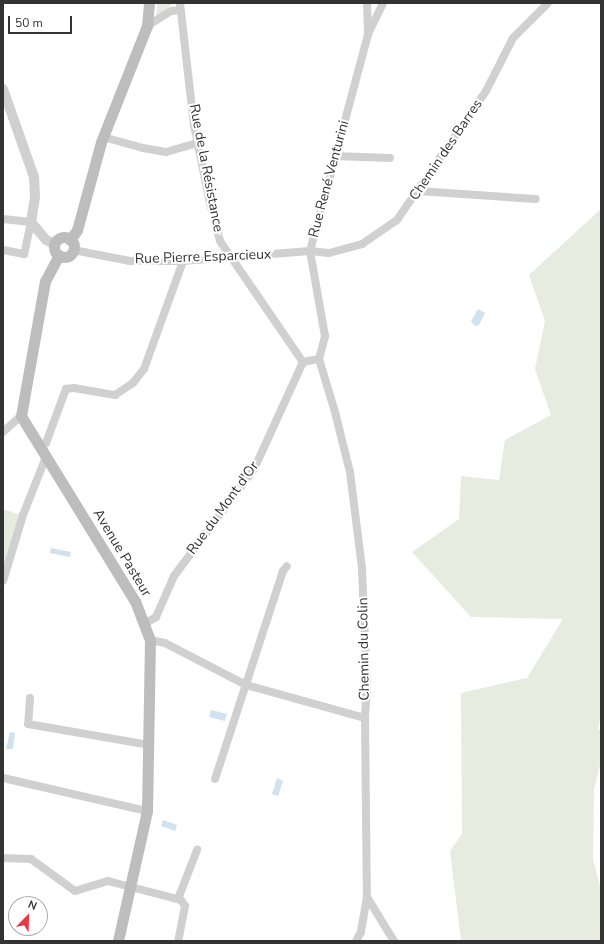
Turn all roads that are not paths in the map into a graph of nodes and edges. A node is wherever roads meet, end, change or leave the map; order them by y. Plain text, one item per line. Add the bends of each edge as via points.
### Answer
1 (149, 3) edge
2 (367, 3) edge
3 (383, 3) edge
4 (548, 3) edge
5 (180, 7) edge
6 (147, 26) junction
7 (368, 34) junction
8 (3, 89) edge
9 (103, 136) junction
10 (198, 143) junction
11 (334, 156) junction
12 (390, 158) dead end
13 (418, 191) junction
14 (536, 199) dead end
15 (3, 219) edge
16 (31, 222) junction
17 (55, 244) junction
18 (72, 245) junction
19 (3, 250) edge
20 (310, 251) junction
21 (59, 255) junction
22 (233, 259) junction
23 (183, 261) junction
24 (319, 359) junction
25 (303, 362) junction
26 (21, 416) junction
27 (3, 432) edge
28 (40, 447) junction
29 (46, 457) junction
30 (287, 566) dead end
31 (3, 581) edge
32 (144, 624) junction
33 (150, 640) junction
34 (246, 685) junction
35 (30, 698) dead end
36 (365, 718) junction
37 (150, 745) junction
38 (3, 778) edge
39 (215, 779) dead end
40 (147, 811) junction
41 (197, 850) dead end
42 (3, 858) edge
43 (131, 885) junction
44 (368, 897) junction
45 (178, 898) junction
46 (118, 941) edge
47 (178, 941) edge
48 (356, 941) edge
49 (394, 941) edge

1 - 6 main road
2 - 7 street
3 - 7 street, Rue René Venturini
4 - 13 street, Chemin des Barres via 513,38 486,91
5 - 6 street
5 - 10 street, Rue de la Résistance
6 - 9 main road
7 - 11 street, Rue René Venturini
8 - 16 street via 34,177 35,197
9 - 10 street via 166,152
9 - 18 main road
10 - 22 street, Rue de la Résistance via 220,241
11 - 12 street
11 - 20 street, Rue René Venturini
13 - 14 street
13 - 20 street, Chemin des Barres via 397,220 362,244 329,253
15 - 16 street
16 - 17 street via 46,240
16 - 19 street via 24,254
17 - 18 main road via 62,238
17 - 21 main road via 55,250
18 - 21 main road via 67,257
18 - 23 street, Rue Pierre Esparcieux via 130,261
20 - 22 street, Rue Pierre Esparcieux
20 - 24 street, Rue René Venturini via 325,336
21 - 26 main road via 45,281
22 - 23 street, Rue Pierre Esparcieux
22 - 25 street
23 - 28 street via 144,369 129,386 115,395 66,389 46,443
24 - 25 street
24 - 36 street, Chemin du Colin via 350,472 362,569 367,687
25 - 32 street, Rue du Mont d'Or via 254,469 174,576 156,616
26 - 27 street
26 - 28 main road, Avenue Pasteur
28 - 29 main road, Avenue Pasteur
29 - 31 street
29 - 32 main road, Avenue Pasteur via 136,601
30 - 34 street via 283,571
32 - 33 main road, Avenue Pasteur
33 - 34 street via 165,642
33 - 37 main road, Avenue Pasteur
34 - 36 street
34 - 39 street
35 - 37 street via 28,724
36 - 44 street, Chemin du Colin
37 - 40 main road, Avenue Pasteur
38 - 40 street
40 - 43 main road, Avenue Pasteur
41 - 45 street
42 - 43 street via 31,859 75,891 108,881
43 - 45 street
43 - 46 main road, Avenue Pasteur
44 - 48 street, Chemin du Colin via 361,932
44 - 49 street
45 - 47 street via 185,906

